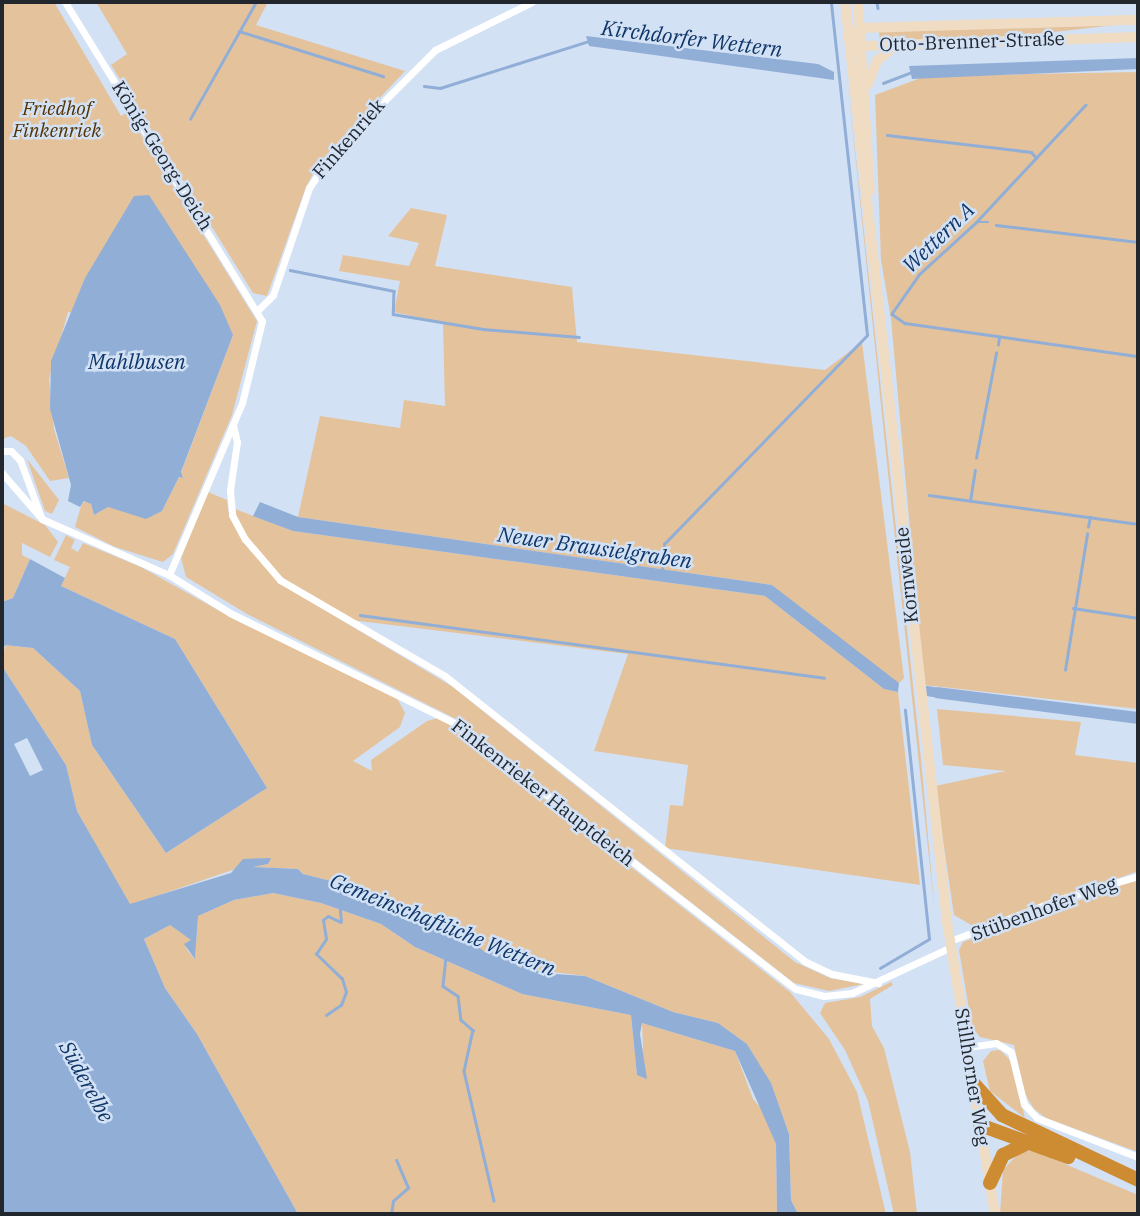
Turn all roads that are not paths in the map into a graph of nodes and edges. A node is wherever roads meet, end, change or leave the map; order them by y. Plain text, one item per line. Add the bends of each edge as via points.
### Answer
1 (65, 2) edge
2 (533, 2) edge
3 (845, 2) edge
4 (858, 2) edge
5 (1138, 20) edge
6 (861, 28) junction
7 (1138, 37) edge
8 (849, 38) junction
9 (896, 44) junction
10 (863, 46) junction
11 (865, 94) junction
12 (870, 208) junction
13 (258, 310) junction
14 (233, 425) junction
15 (2, 452) edge
16 (2, 473) edge
17 (42, 519) junction
18 (169, 575) junction
19 (1138, 876) edge
20 (950, 944) junction
21 (878, 983) junction
22 (968, 1047) junction
23 (974, 1084) junction
24 (1002, 1115) junction
25 (980, 1125) junction
26 (1031, 1142) junction
27 (1138, 1157) edge
28 (1138, 1180) edge
29 (990, 1183) junction
30 (1138, 1189) edge
31 (995, 1214) edge

1 - 13 street, König-Georg-Deich
2 - 13 street, Finkenriek via 435,50 327,158 309,188 275,290
3 - 8 main road, Kornweide
4 - 6 main road, Kornweide
5 - 6 main road, Otto-Brenner-Straße
6 - 8 main road, Otto-Brenner-Straße
6 - 10 main road, Kornweide
7 - 9 main road, Otto-Brenner-Straße
8 - 10 main road, Otto-Brenner-Straße
8 - 12 main road, Kornweide
9 - 10 main road, Otto-Brenner-Straße
9 - 11 main road via 877,61
10 - 11 main road, Kornweide
11 - 12 main road, Kornweide
12 - 20 main road, Kornweide
13 - 14 street via 261,337
14 - 18 street
14 - 21 street, Finkenrieker Hauptdeich via 237,442 230,490 232,515 245,539 280,580 445,676 804,961 832,974
15 - 17 street via 11,451 20,460
16 - 17 street, Finkenrieker Hauptdeich
17 - 18 street, Finkenrieker Hauptdeich
18 - 21 street, Finkenrieker Hauptdeich via 230,613 455,723 788,985 811,995 833,996
19 - 20 street, Stübenhofer Weg via 1063,898
20 - 21 street, Finkenrieker Hauptdeich
20 - 22 main road, Stillhorner Weg
22 - 23 main road, Stillhorner Weg
22 - 27 street via 996,1043 1011,1052 1024,1104 1037,1118
23 - 24 highway
23 - 25 main road, Stillhorner Weg
24 - 25 highway
24 - 28 highway
25 - 26 highway
25 - 29 main road, Stillhorner Weg
26 - 29 highway via 1003,1155
26 - 30 highway
29 - 31 main road, Stillhorner Weg

